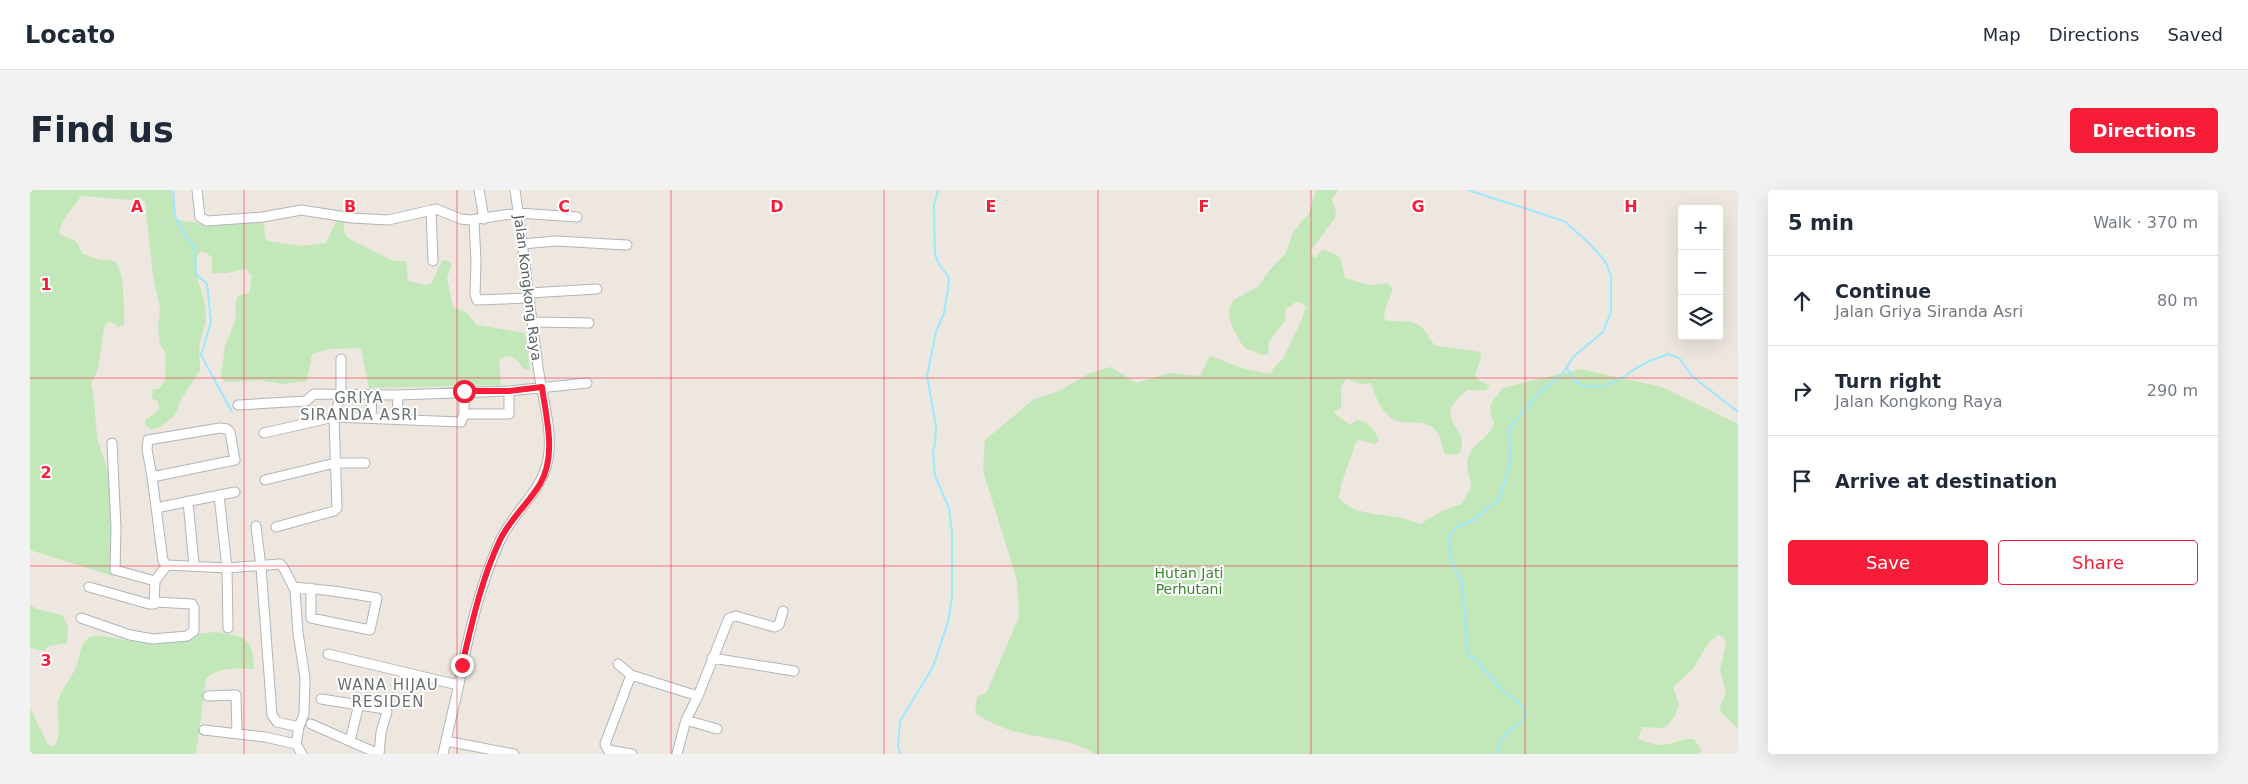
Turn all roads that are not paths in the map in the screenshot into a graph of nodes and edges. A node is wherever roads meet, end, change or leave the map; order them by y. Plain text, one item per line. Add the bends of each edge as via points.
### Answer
1 (197, 190) edge
2 (479, 190) edge
3 (515, 190) edge
4 (431, 210) junction
5 (518, 213) junction
6 (577, 217) dead end
7 (484, 219) junction
8 (474, 220) junction
9 (522, 244) junction
10 (627, 245) dead end
11 (433, 261) dead end
12 (597, 290) dead end
13 (530, 296) junction
14 (533, 322) junction
15 (589, 323) dead end
16 (341, 359) dead end
17 (586, 384) dead end
18 (542, 387) junction
19 (464, 391) junction
20 (509, 391) junction
21 (372, 394) junction
22 (341, 395) junction
23 (398, 395) junction
24 (238, 405) dead end
25 (464, 414) junction
26 (334, 417) junction
27 (371, 417) junction
28 (398, 418) junction
29 (264, 433) dead end
30 (112, 443) dead end
31 (335, 463) junction
32 (365, 463) dead end
33 (152, 477) junction
34 (265, 480) dead end
35 (235, 492) dead end
36 (219, 495) junction
37 (188, 501) junction
38 (156, 508) junction
39 (256, 526) dead end
40 (276, 527) dead end
41 (167, 565) junction
42 (194, 565) junction
43 (261, 567) junction
44 (227, 568) junction
45 (155, 581) junction
46 (89, 587) dead end
47 (311, 588) junction
48 (294, 589) junction
49 (154, 602) junction
50 (783, 611) dead end
51 (81, 618) dead end
52 (228, 628) dead end
53 (328, 654) dead end
54 (712, 658) junction
55 (618, 664) dead end
56 (794, 671) dead end
57 (631, 675) junction
58 (458, 685) junction
59 (208, 696) dead end
60 (698, 696) junction
61 (321, 699) dead end
62 (359, 704) junction
63 (686, 720) junction
64 (311, 724) dead end
65 (299, 727) junction
66 (204, 730) dead end
67 (718, 730) dead end
68 (237, 734) junction
69 (350, 741) junction
70 (446, 741) junction
71 (296, 744) junction
72 (620, 753) edge
73 (302, 754) edge
74 (379, 754) edge
75 (443, 754) edge
76 (514, 754) edge
77 (632, 754) edge
78 (677, 754) edge

1 - 4 street via 200,217 207,221 263,217 301,210 388,220
2 - 7 street
3 - 5 street, Jalan Kongkong Raya
4 - 8 street
4 - 11 street
5 - 6 street
5 - 7 street
5 - 9 street, Jalan Kongkong Raya
7 - 8 street
8 - 13 street via 477,300
9 - 10 street via 556,241
9 - 13 street, Jalan Kongkong Raya
12 - 13 street
13 - 14 street, Jalan Kongkong Raya
14 - 15 street
14 - 18 street, Jalan Kongkong Raya
16 - 22 street
17 - 18 street
18 - 20 street
18 - 58 street, Jalan Kongkong Raya via 549,442 545,471 541,483 511,520 489,566 474,612
19 - 20 street
19 - 23 street
19 - 25 street
20 - 25 street via 509,414
21 - 22 street
21 - 23 street
21 - 27 street
22 - 24 street via 314,394 306,401
22 - 26 street
23 - 28 street
25 - 28 street via 461,422
26 - 27 street
26 - 29 street
26 - 31 street
27 - 28 street
30 - 45 street via 115,570
31 - 32 street
31 - 34 street
31 - 40 street via 337,508
33 - 33 street via 235,460 230,432 220,428 148,440
33 - 38 street
35 - 36 street
36 - 37 street
36 - 44 street
37 - 38 street
37 - 42 street
38 - 41 street via 163,561
39 - 43 street
41 - 42 street
41 - 45 street
42 - 44 street
43 - 44 street
43 - 48 street via 280,564
43 - 65 street via 273,720
44 - 52 street
45 - 49 street
46 - 49 street via 149,604
47 - 47 street via 377,598 370,630 311,618
47 - 48 street
48 - 65 street via 305,678 304,714
49 - 51 street via 192,604 194,631 187,636 153,639 130,635
50 - 54 street via 779,625 774,627 736,616 729,618
53 - 58 street
54 - 56 street
54 - 60 street
55 - 57 street
57 - 60 street
57 - 72 street via 605,741 608,750
58 - 70 street, Jalan Kongkong Raya
59 - 68 street via 236,694
60 - 63 street
61 - 62 street
62 - 69 street
62 - 74 street via 387,710
63 - 67 street
63 - 78 street
64 - 69 street
65 - 71 street
66 - 68 street
68 - 71 street
69 - 74 street
70 - 75 street, Jalan Kongkong Raya
70 - 76 street
71 - 73 street
72 - 77 street

